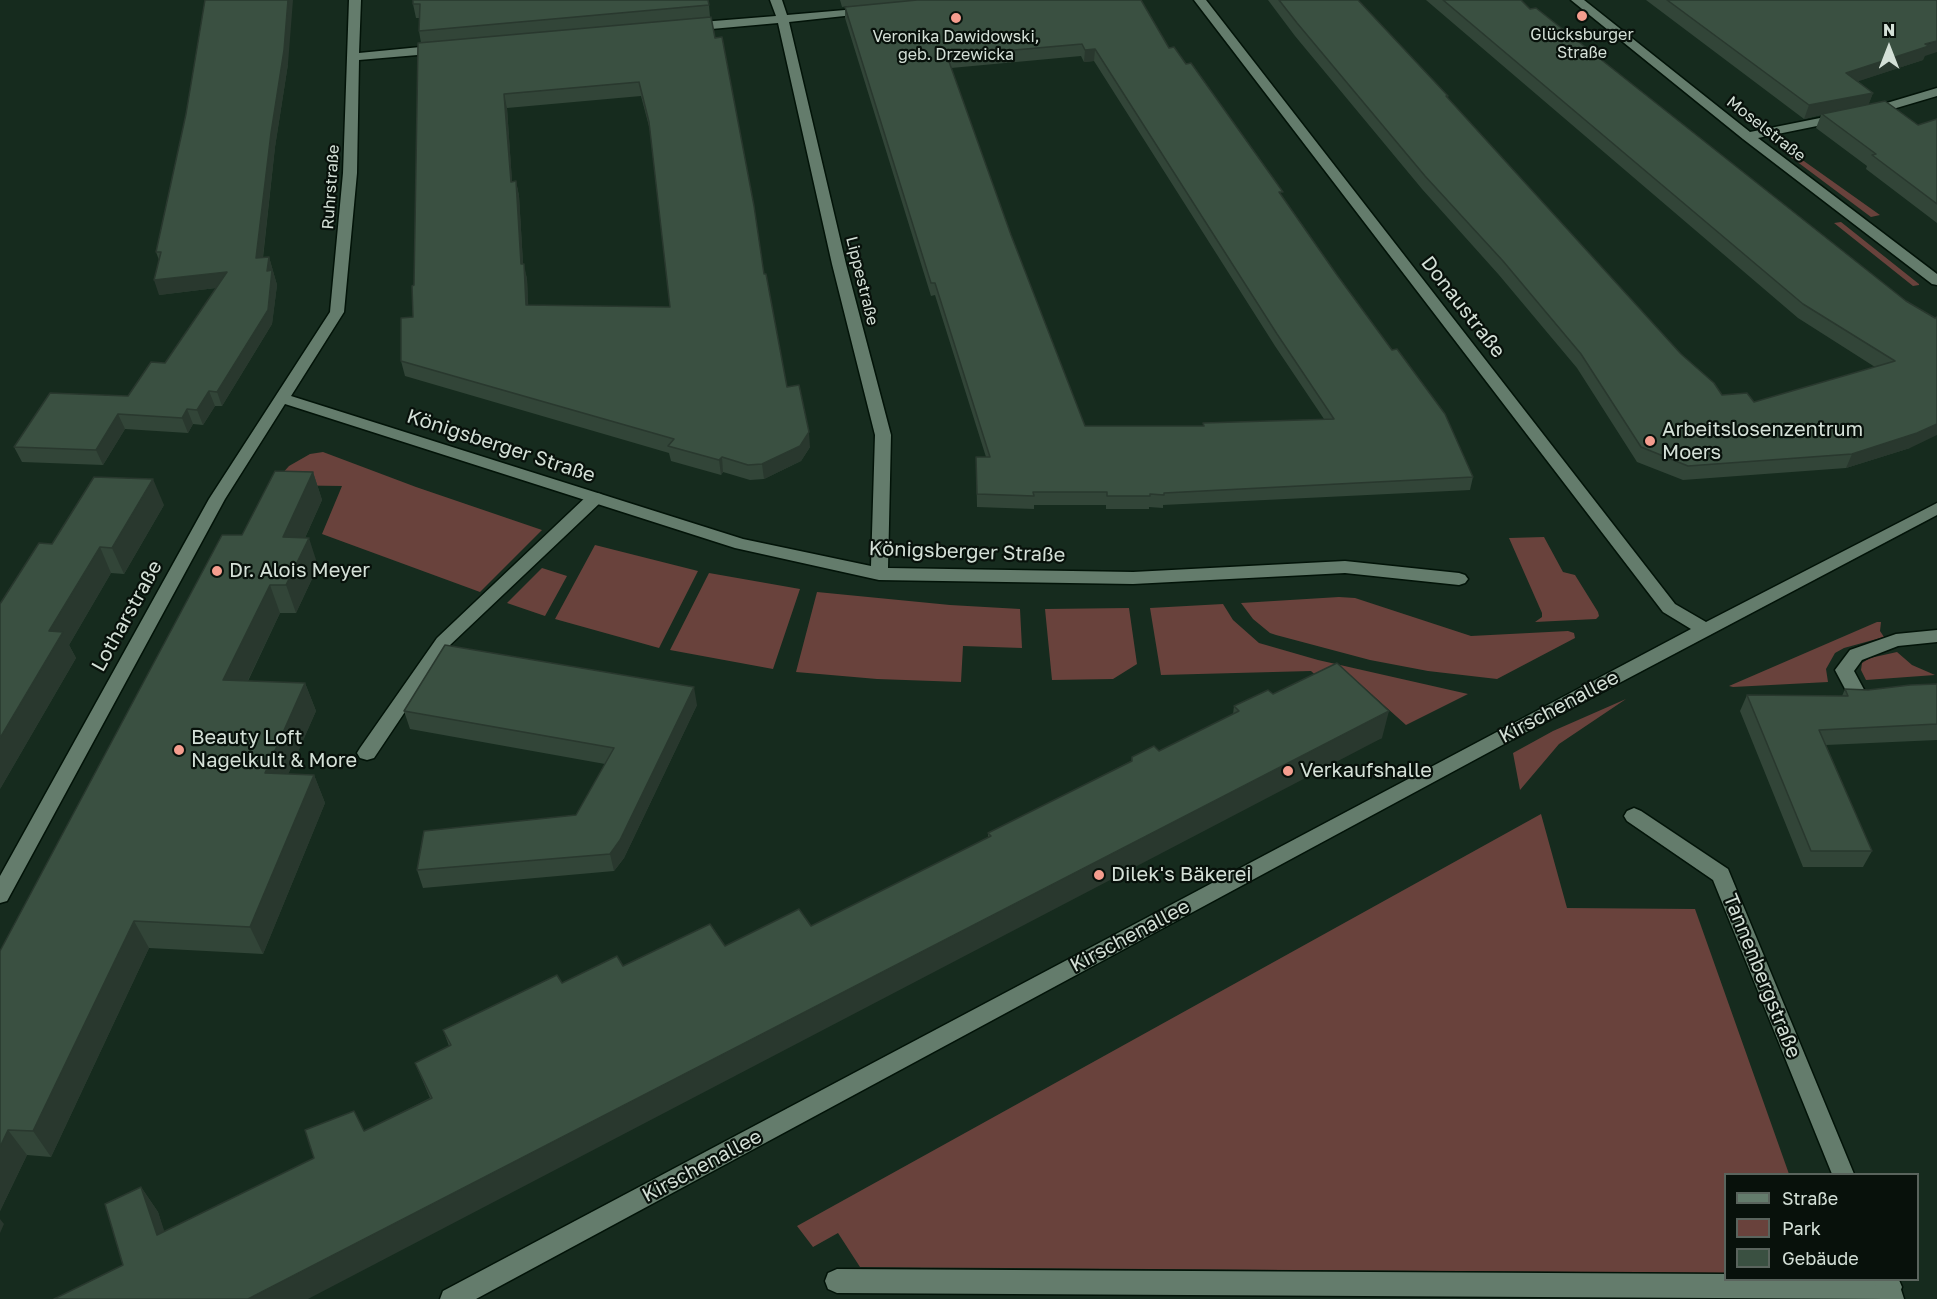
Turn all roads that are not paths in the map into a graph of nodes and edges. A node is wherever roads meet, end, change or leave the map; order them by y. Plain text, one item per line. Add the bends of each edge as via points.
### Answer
1 (355, 0) edge
2 (776, 0) edge
3 (1200, 0) edge
4 (1577, 0) edge
5 (877, 10) edge
6 (783, 19) junction
7 (675, 28) edge
8 (448, 48) edge
9 (353, 57) junction
10 (1937, 92) edge
11 (1748, 136) junction
12 (1937, 281) edge
13 (302, 366) joint
14 (281, 398) junction
15 (595, 498) junction
16 (1937, 508) edge
17 (879, 574) junction
18 (1459, 579) dead end
19 (1704, 629) junction
20 (1937, 636) edge
21 (1859, 697) edge
22 (367, 753) dead end
23 (1634, 816) dead end
24 (0, 895) edge
25 (1844, 1173) edge
26 (837, 1281) dead end
27 (1889, 1289) edge
28 (452, 1299) edge

1 - 9 street, Ruhrstraße
2 - 6 street, Lippestraße
3 - 19 street, Donaustraße via 1669,608
4 - 11 street, Moselstraße
5 - 6 street
6 - 7 street
6 - 17 street, Lippestraße via 839,264 884,435
8 - 9 street
9 - 13 street, Ruhrstraße via 351,172 337,312
10 - 11 street via 1872,111
11 - 12 street, Moselstraße
13 - 14 street, Lotharstraße
14 - 15 street, Königsberger Straße
14 - 24 street, Lotharstraße via 217,499
15 - 17 street, Königsberger Straße via 741,544
15 - 22 street via 443,642
16 - 19 street, Kirschenallee
17 - 18 street, Königsberger Straße via 1132,578 1345,567
19 - 28 street, Kirschenallee
20 - 21 street via 1896,640 1856,655 1844,670
23 - 25 street, Tannenbergstraße via 1721,875
26 - 27 street

